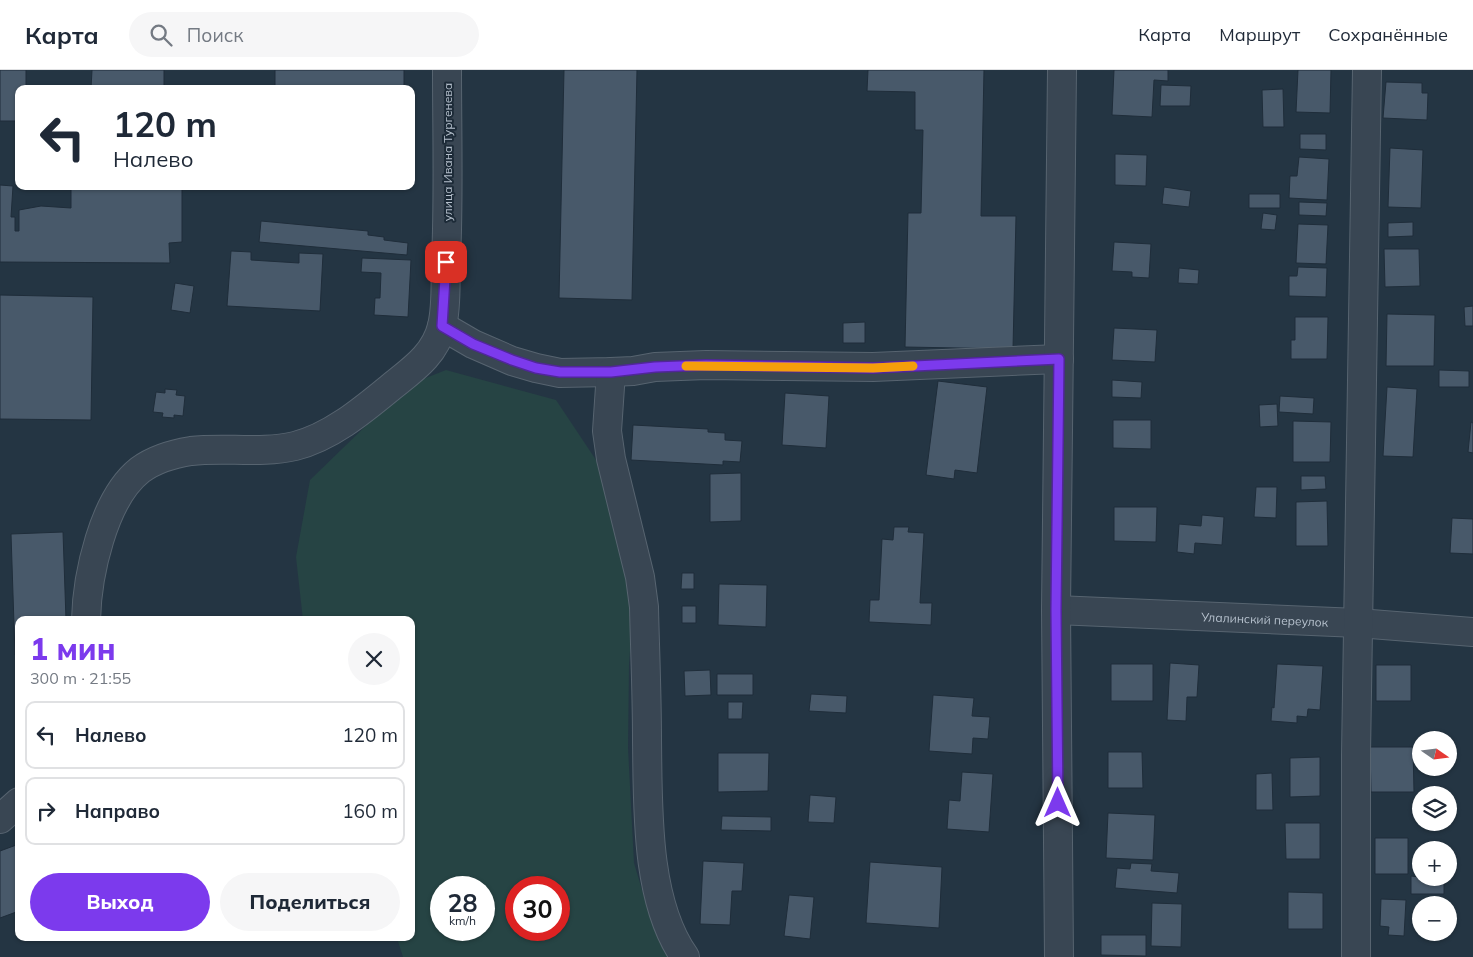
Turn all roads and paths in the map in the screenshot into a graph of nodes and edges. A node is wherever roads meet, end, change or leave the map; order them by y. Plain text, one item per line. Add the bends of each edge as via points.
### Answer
1 (447, 70) edge
2 (1062, 70) edge
3 (1367, 70) edge
4 (442, 326) junction
5 (1059, 359) junction
6 (611, 372) junction
7 (1056, 610) junction
8 (86, 616) edge
9 (1358, 623) junction
10 (1473, 632) edge
11 (15, 806) edge
12 (0, 819) edge
13 (685, 957) edge
14 (1059, 957) edge
15 (1356, 957) edge

1 - 4 street, улица Ивана Тургенева via 448,228
2 - 5 street
3 - 9 street
4 - 6 street via 473,344 536,368 560,372
4 - 8 street, улица Ивана Тургенева via 428,356 365,408 323,435 297,446 271,450 191,451 165,456 139,471 115,503 97,546 90,575
5 - 6 street via 873,368 706,365
5 - 7 street
6 - 13 street via 607,431 644,607 651,852 660,898 675,943
7 - 9 street, Улалинский переулок
7 - 14 street
9 - 10 street, Улалинский переулок
9 - 15 street
11 - 12 street

